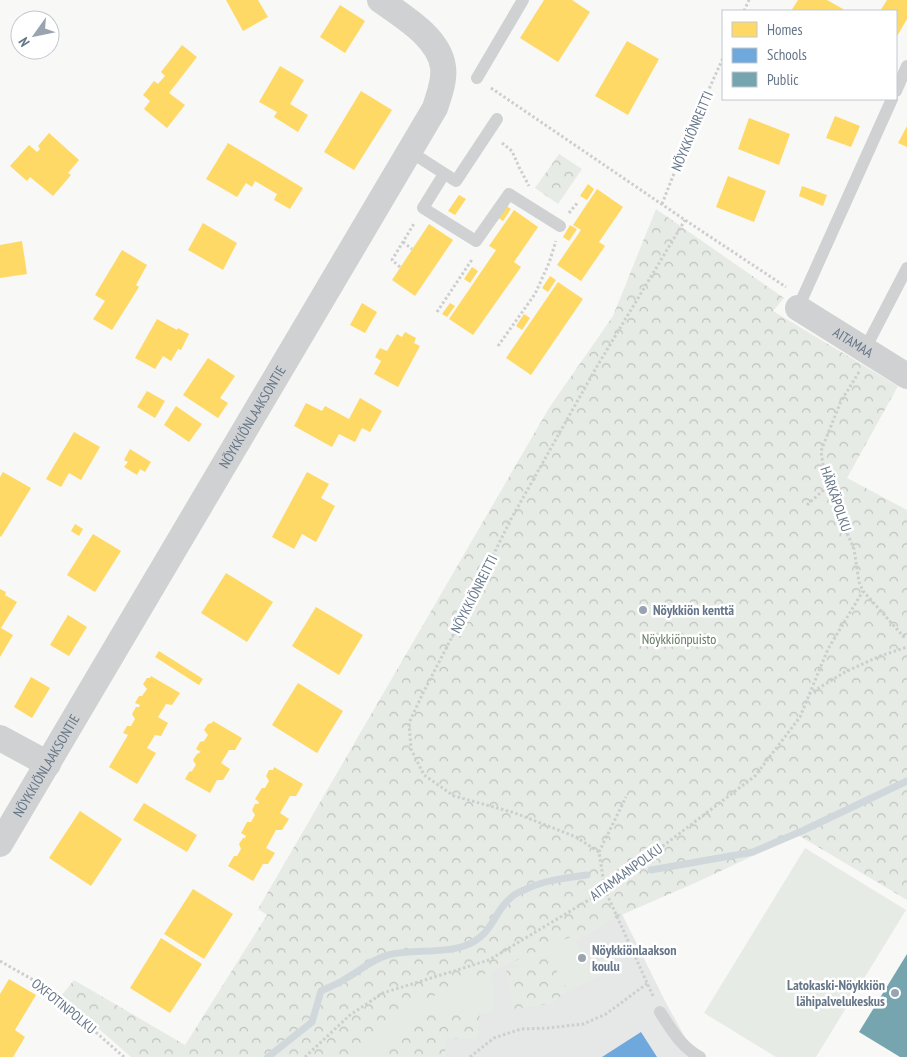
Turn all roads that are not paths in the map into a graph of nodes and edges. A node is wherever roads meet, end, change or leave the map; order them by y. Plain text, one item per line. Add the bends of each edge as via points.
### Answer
1 (380, 0) edge
2 (524, 0) edge
3 (907, 66) edge
4 (477, 78) road end
5 (897, 89) edge
6 (892, 100) edge
7 (497, 119) dead end
8 (409, 151) junction
9 (444, 174) junction
10 (560, 226) road end
11 (907, 268) edge
12 (798, 308) joint
13 (868, 351) junction
14 (907, 376) edge
15 (0, 738) edge
16 (48, 764) junction
17 (0, 844) edge
18 (660, 1012) road end
19 (700, 1057) edge

1 - 8 street, NÖYKKIÖNLAAKSONTIE via 428,37 443,66 442,89
2 - 4 lane
3 - 5 lane
6 - 12 lane
7 - 9 lane via 456,182
8 - 9 lane
8 - 16 street, NÖYKKIÖNLAAKSONTIE
9 - 10 lane via 423,208 476,240 508,194
11 - 13 lane
12 - 13 street, AITAMAA
13 - 14 street, AITAMAA
15 - 16 street
16 - 17 street, NÖYKKIÖNLAAKSONTIE
18 - 19 lane via 673,1033 690,1052

